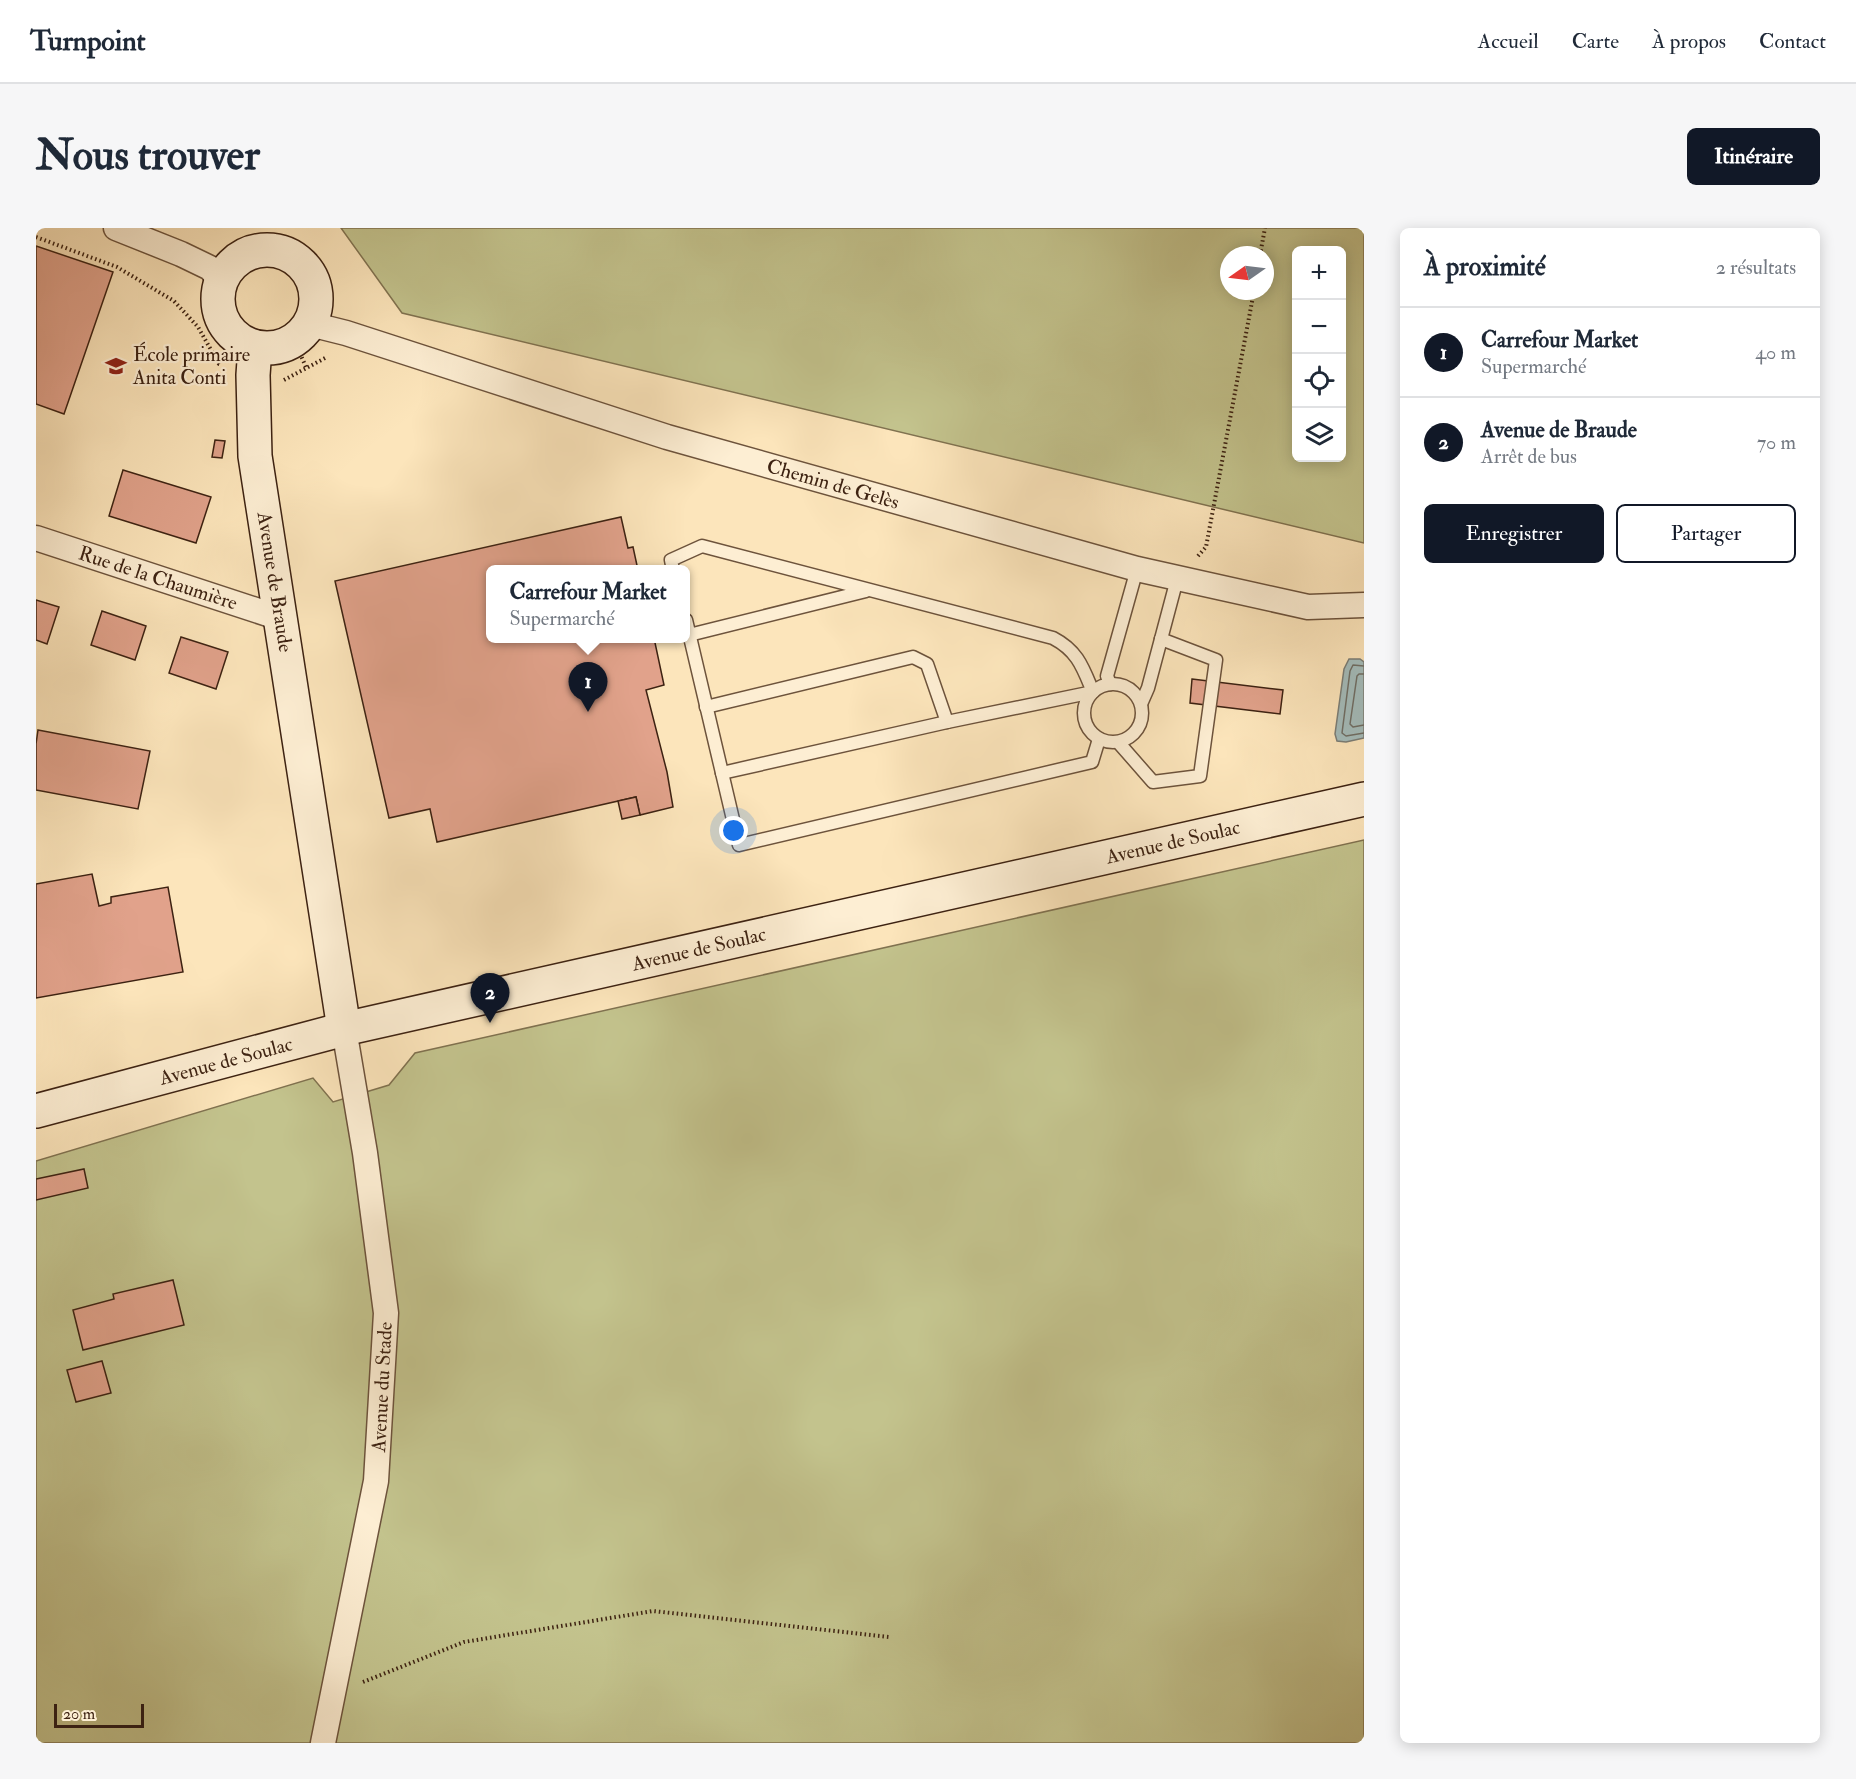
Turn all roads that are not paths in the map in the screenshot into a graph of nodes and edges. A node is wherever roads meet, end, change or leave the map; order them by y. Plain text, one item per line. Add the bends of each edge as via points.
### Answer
1 (116, 228) edge
2 (264, 239) edge
3 (221, 281) junction
4 (303, 344) junction
5 (255, 347) junction
6 (36, 537) edge
7 (672, 565) edge
8 (1137, 569) junction
9 (1177, 579) junction
10 (868, 590) junction
11 (1364, 605) edge
12 (280, 618) junction
13 (690, 635) edge
14 (690, 639) edge
15 (1161, 639) junction
16 (1110, 684) junction
17 (1093, 692) junction
18 (1141, 704) junction
19 (706, 706) junction
20 (947, 722) junction
21 (1099, 739) junction
22 (1118, 742) junction
23 (722, 773) junction
24 (1364, 799) edge
25 (344, 1029) junction
26 (36, 1111) edge
27 (323, 1743) edge

1 - 3 street via 210,268
2 - 3 main road via 237,259
2 - 4 main road via 304,266 312,279 315,310
3 - 5 main road via 220,314 240,341
4 - 5 main road
4 - 8 street, Chemin de Gelès via 346,333 667,437
5 - 12 main road, Avenue de Braude via 255,456
6 - 12 street, Rue de la Chaumière
7 - 10 lane via 671,560 702,546
8 - 9 street, Chemin de Gelès
8 - 16 lane via 1107,676
9 - 11 street, Chemin de Gelès via 1308,607
9 - 15 lane
10 - 13 lane
10 - 17 lane via 1053,638 1080,660
12 - 25 main road, Avenue de Braude
14 - 19 lane
15 - 18 lane
15 - 22 lane via 1216,660 1200,776 1153,782
16 - 17 lane
16 - 18 lane via 1129,689
17 - 20 lane
17 - 21 lane via 1087,699 1084,717
18 - 22 lane via 1136,732
19 - 20 lane via 913,657 927,664
19 - 23 lane
20 - 23 lane
21 - 22 lane
21 - 23 lane via 1092,762 739,845
24 - 25 main road, Avenue de Soulac
25 - 26 main road, Avenue de Soulac
25 - 27 street, Avenue du Stade via 386,1313 376,1480

